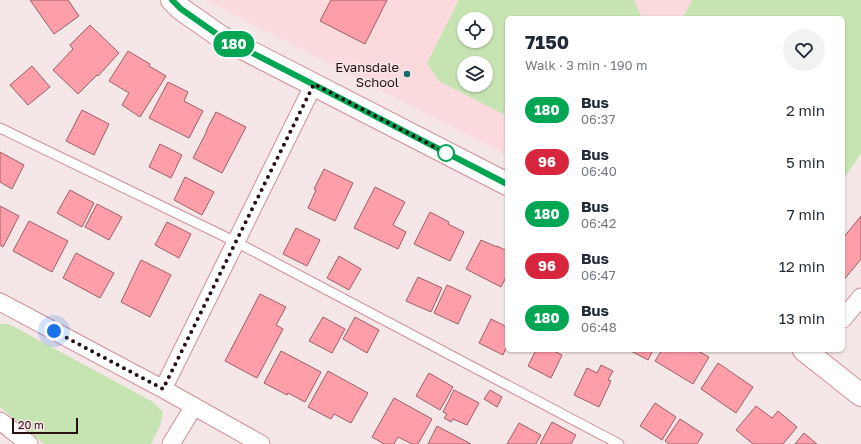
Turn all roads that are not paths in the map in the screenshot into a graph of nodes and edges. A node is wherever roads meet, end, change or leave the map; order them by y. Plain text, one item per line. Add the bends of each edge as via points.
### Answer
1 (172, 0) edge
2 (314, 84) junction
3 (0, 128) edge
4 (505, 183) edge
5 (236, 242) junction
6 (861, 298) edge
7 (0, 302) edge
8 (845, 317) edge
9 (811, 352) edge
10 (163, 389) junction
11 (861, 395) edge
12 (194, 406) junction
13 (0, 421) edge
14 (29, 444) edge
15 (171, 444) edge
16 (261, 444) edge
17 (619, 444) edge

1 - 2 street via 221,37
2 - 4 street
2 - 5 street
3 - 5 lane
5 - 10 street
5 - 17 lane
6 - 8 street
7 - 10 street
9 - 11 street
10 - 12 street
12 - 15 street
12 - 16 street
13 - 14 street

